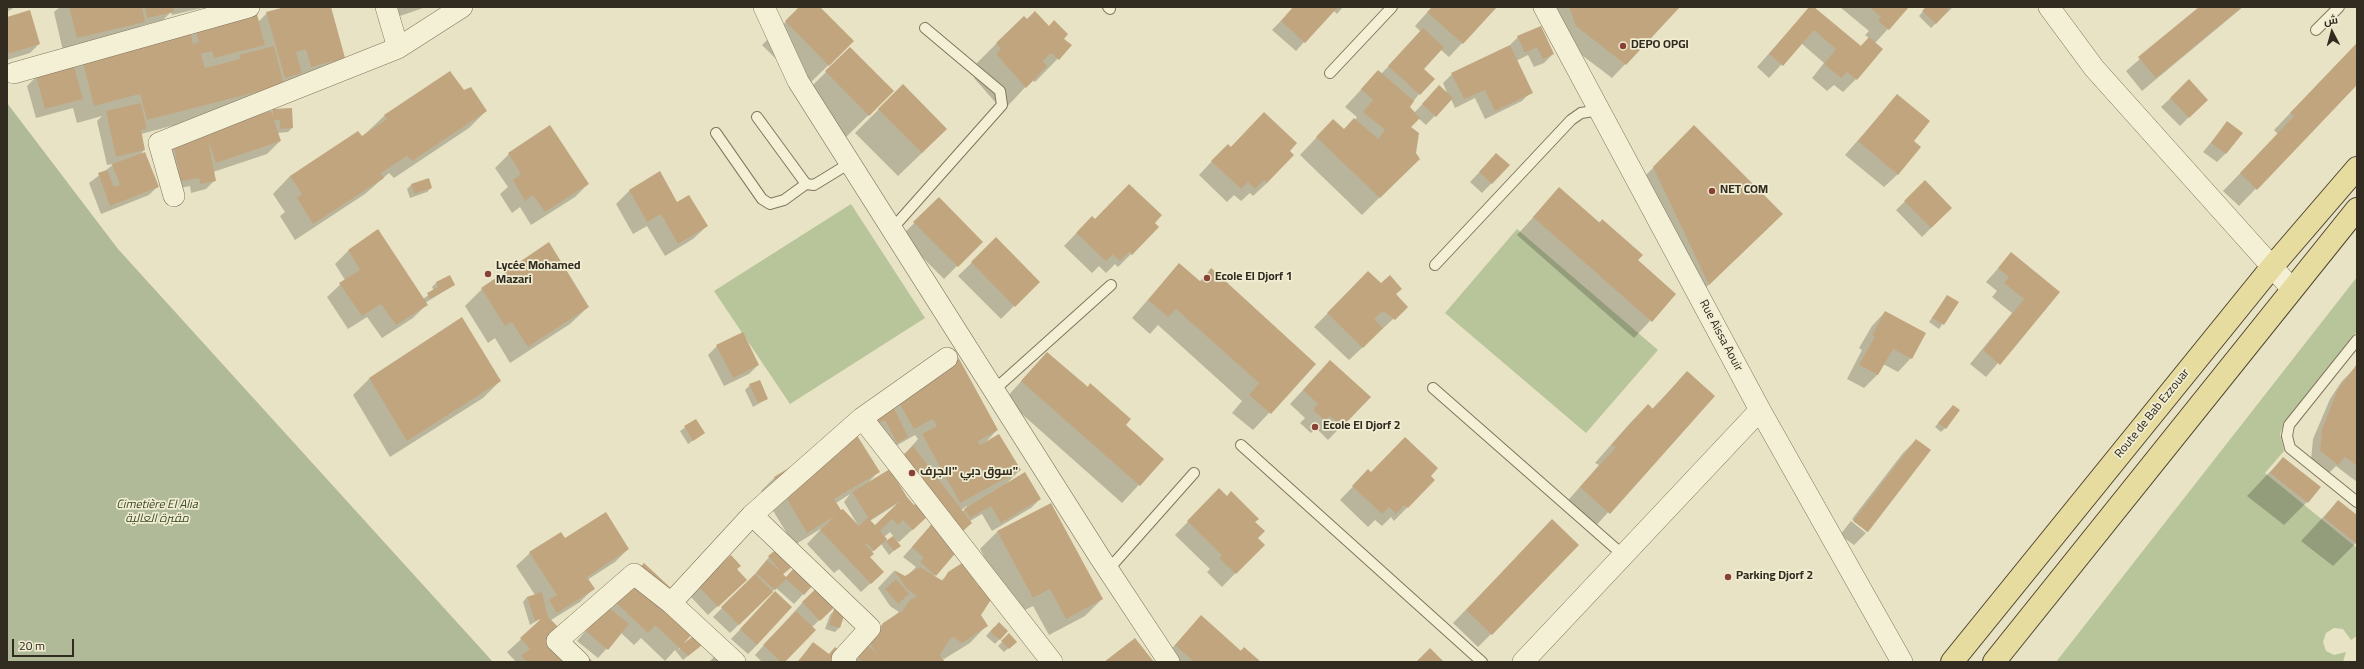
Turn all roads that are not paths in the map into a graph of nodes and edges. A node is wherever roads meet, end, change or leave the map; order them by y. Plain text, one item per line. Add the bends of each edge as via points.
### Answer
1 (249, 7) edge
2 (386, 7) edge
3 (462, 7) edge
4 (764, 7) edge
5 (1392, 7) edge
6 (1544, 7) edge
7 (2049, 7) edge
8 (2339, 7) edge
9 (925, 28) dead end
10 (2316, 30) dead end
11 (398, 48) junction
12 (14, 73) dead end
13 (1330, 73) dead end
14 (1600, 110) junction
15 (757, 117) dead end
16 (716, 133) dead end
17 (850, 163) junction
18 (2357, 168) edge
19 (806, 184) junction
20 (174, 196) dead end
21 (2357, 209) edge
22 (892, 228) junction
23 (1434, 265) dead end
24 (2271, 268) junction
25 (1111, 285) dead end
26 (2292, 289) junction
27 (2357, 340) edge
28 (947, 358) dead end
29 (1433, 388) dead end
30 (994, 390) junction
31 (1760, 410) junction
32 (862, 418) junction
33 (1241, 445) dead end
34 (1194, 473) dead end
35 (2357, 502) edge
36 (752, 515) junction
37 (1623, 555) junction
38 (1108, 570) junction
39 (671, 604) junction
40 (579, 662) edge
41 (735, 662) edge
42 (846, 662) edge
43 (1052, 662) edge
44 (1169, 662) edge
45 (1482, 662) edge
46 (1523, 662) edge
47 (1902, 662) edge
48 (1952, 662) edge
49 (1994, 662) edge

1 - 12 street
2 - 11 street
3 - 11 street
4 - 17 street via 798,81
5 - 13 lane
6 - 14 street, Rue Aissa Aouir
7 - 24 street via 2094,68
8 - 10 lane
9 - 22 lane via 1000,91 1002,105
11 - 20 street via 159,143
14 - 23 lane via 1581,113 1571,120
14 - 31 street, Rue Aissa Aouir
15 - 19 lane
16 - 19 lane via 762,199 770,204 784,200
17 - 19 lane via 814,185
17 - 22 street
18 - 24 main road, Route de Bab Ezzouar
21 - 26 main road
22 - 30 street
24 - 26 street
24 - 48 main road, Route de Bab Ezzouar
25 - 30 lane
26 - 49 main road
27 - 35 lane via 2289,425 2287,436 2290,448
28 - 32 street
29 - 37 lane
30 - 38 street
31 - 37 street
31 - 47 street, Rue Aissa Aouir
32 - 36 street
32 - 43 street
33 - 45 lane
34 - 38 lane
36 - 39 street
36 - 42 street via 870,628 842,659
37 - 46 street
38 - 44 street
39 - 40 street via 634,574 559,641
39 - 41 street

